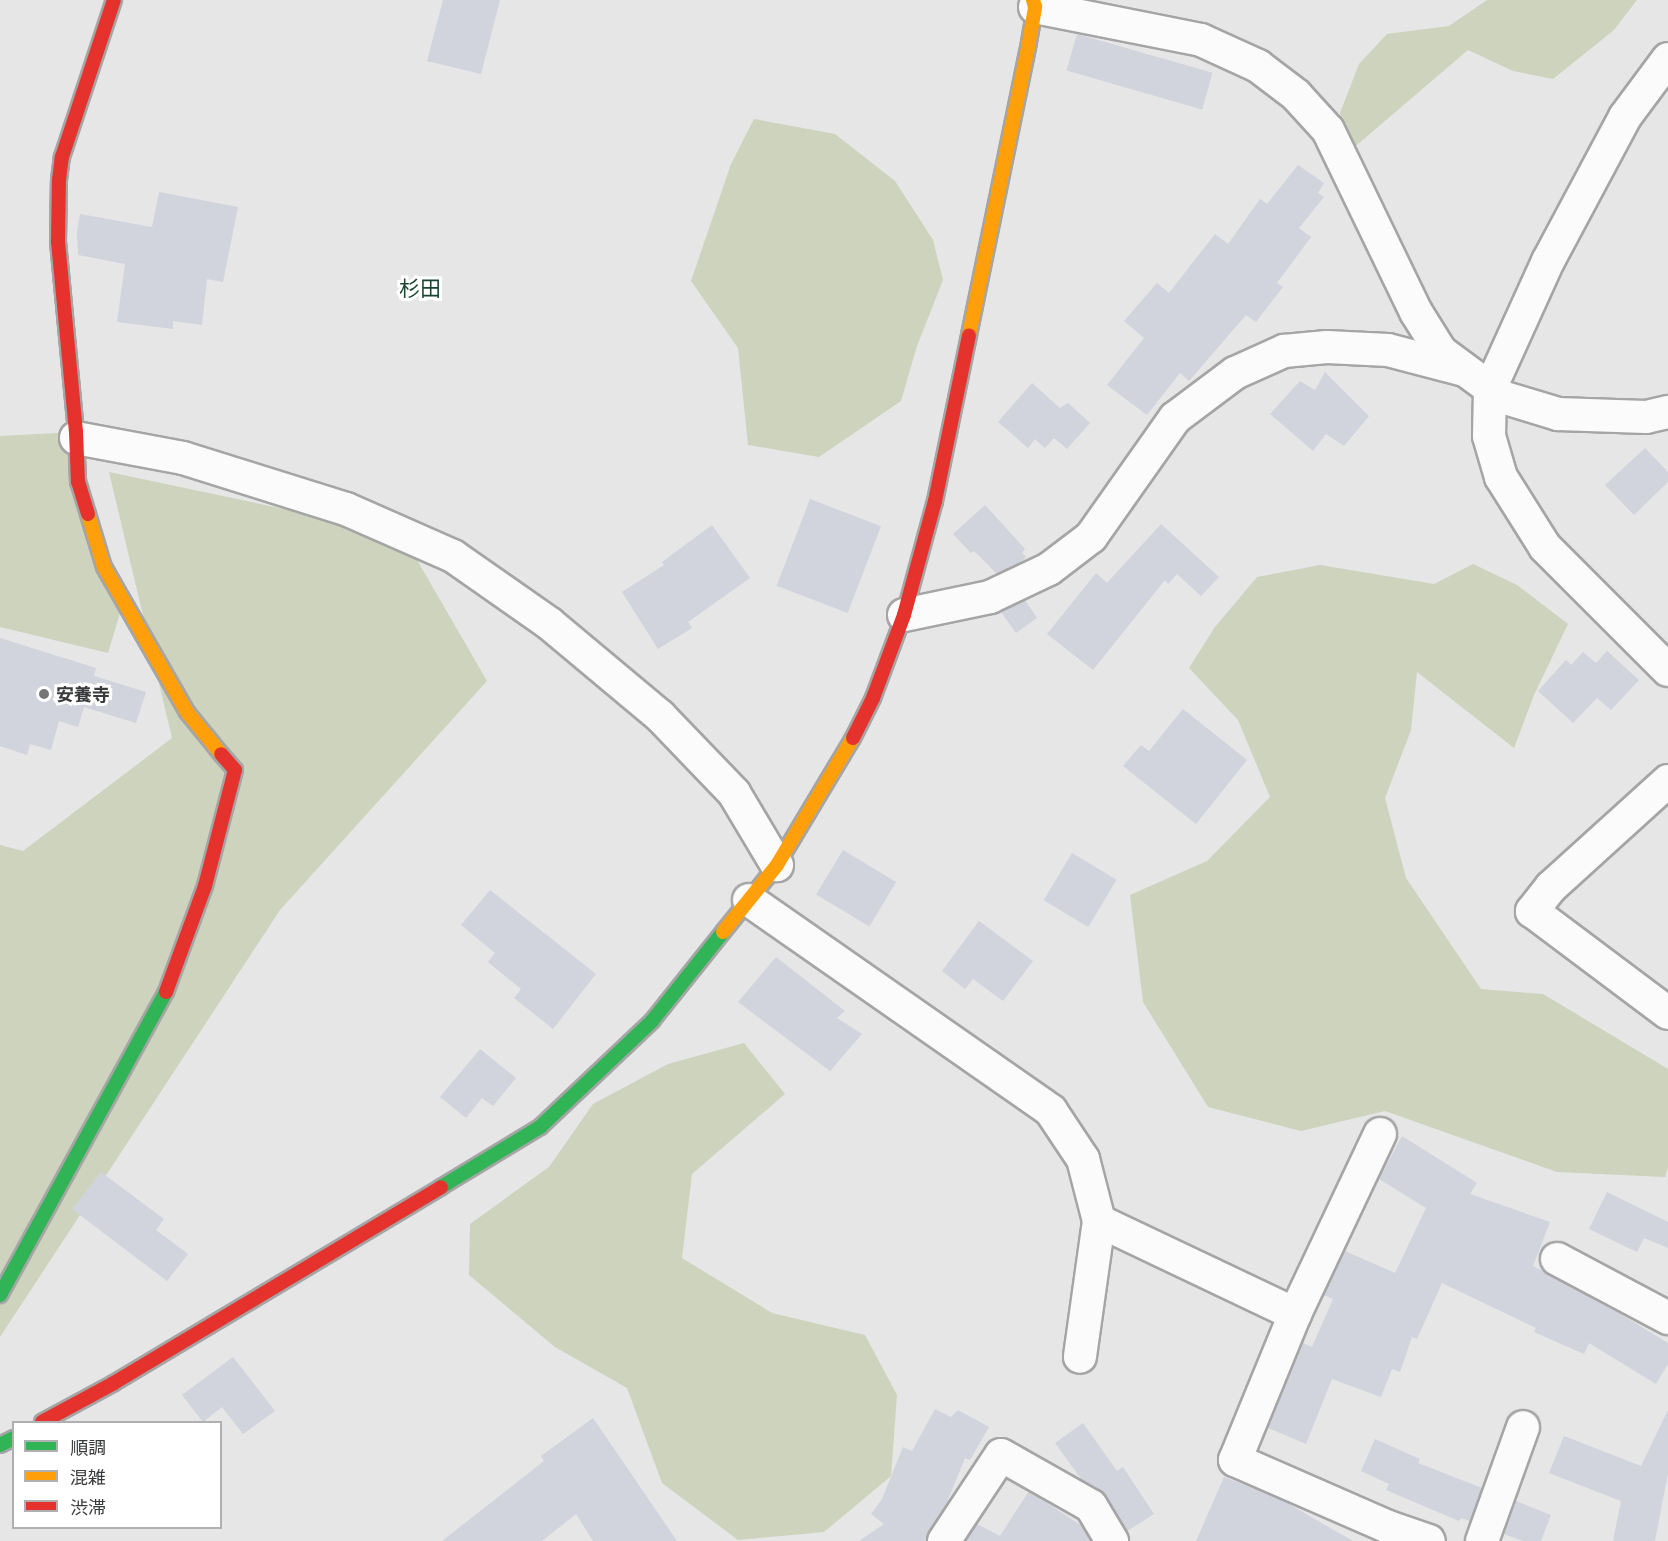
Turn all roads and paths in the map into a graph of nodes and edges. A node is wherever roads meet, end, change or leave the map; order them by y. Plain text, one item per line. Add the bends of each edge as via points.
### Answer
1 (114, 0) edge
2 (1034, 4) edge
3 (1668, 59) edge
4 (1479, 380) junction
5 (1668, 412) edge
6 (76, 438) junction
7 (904, 615) junction
8 (1668, 670) edge
9 (1668, 781) edge
10 (777, 865) junction
11 (749, 900) junction
12 (1668, 1013) edge
13 (1380, 1134) dead end
14 (1099, 1221) junction
15 (1557, 1259) dead end
16 (0, 1295) edge
17 (1295, 1314) junction
18 (1668, 1318) edge
19 (1080, 1357) dead end
20 (44, 1421) edge
21 (1523, 1427) dead end
22 (1385, 1534) edge
23 (944, 1541) edge
24 (1112, 1541) edge
25 (1430, 1541) edge
26 (1482, 1541) edge

1 - 6 street via 62,157 59,180 58,241
2 - 4 street via 1201,40 1258,66 1296,95 1328,130 1416,312 1441,352
2 - 7 street via 935,501
3 - 4 street via 1625,117
4 - 5 street via 1502,397 1558,414 1646,417
4 - 7 street via 1388,350 1327,347 1284,351 1235,373 1175,418 1091,537 1049,569 990,597
4 - 8 street via 1501,477 1545,547
6 - 10 street via 183,458 346,509 453,555 550,624 660,716 734,793
6 - 16 street via 78,482 104,567 187,712 235,770 205,886 168,990
7 - 10 street via 868,708
9 - 12 street via 1551,887 1532,911
10 - 11 street
11 - 14 street via 1051,1111 1083,1159
11 - 20 street via 652,1021 540,1127 114,1383
13 - 17 street
14 - 17 street
14 - 19 street
15 - 18 street
17 - 22 street via 1235,1460
21 - 26 street
22 - 25 street
23 - 24 street via 1001,1455 1091,1506

